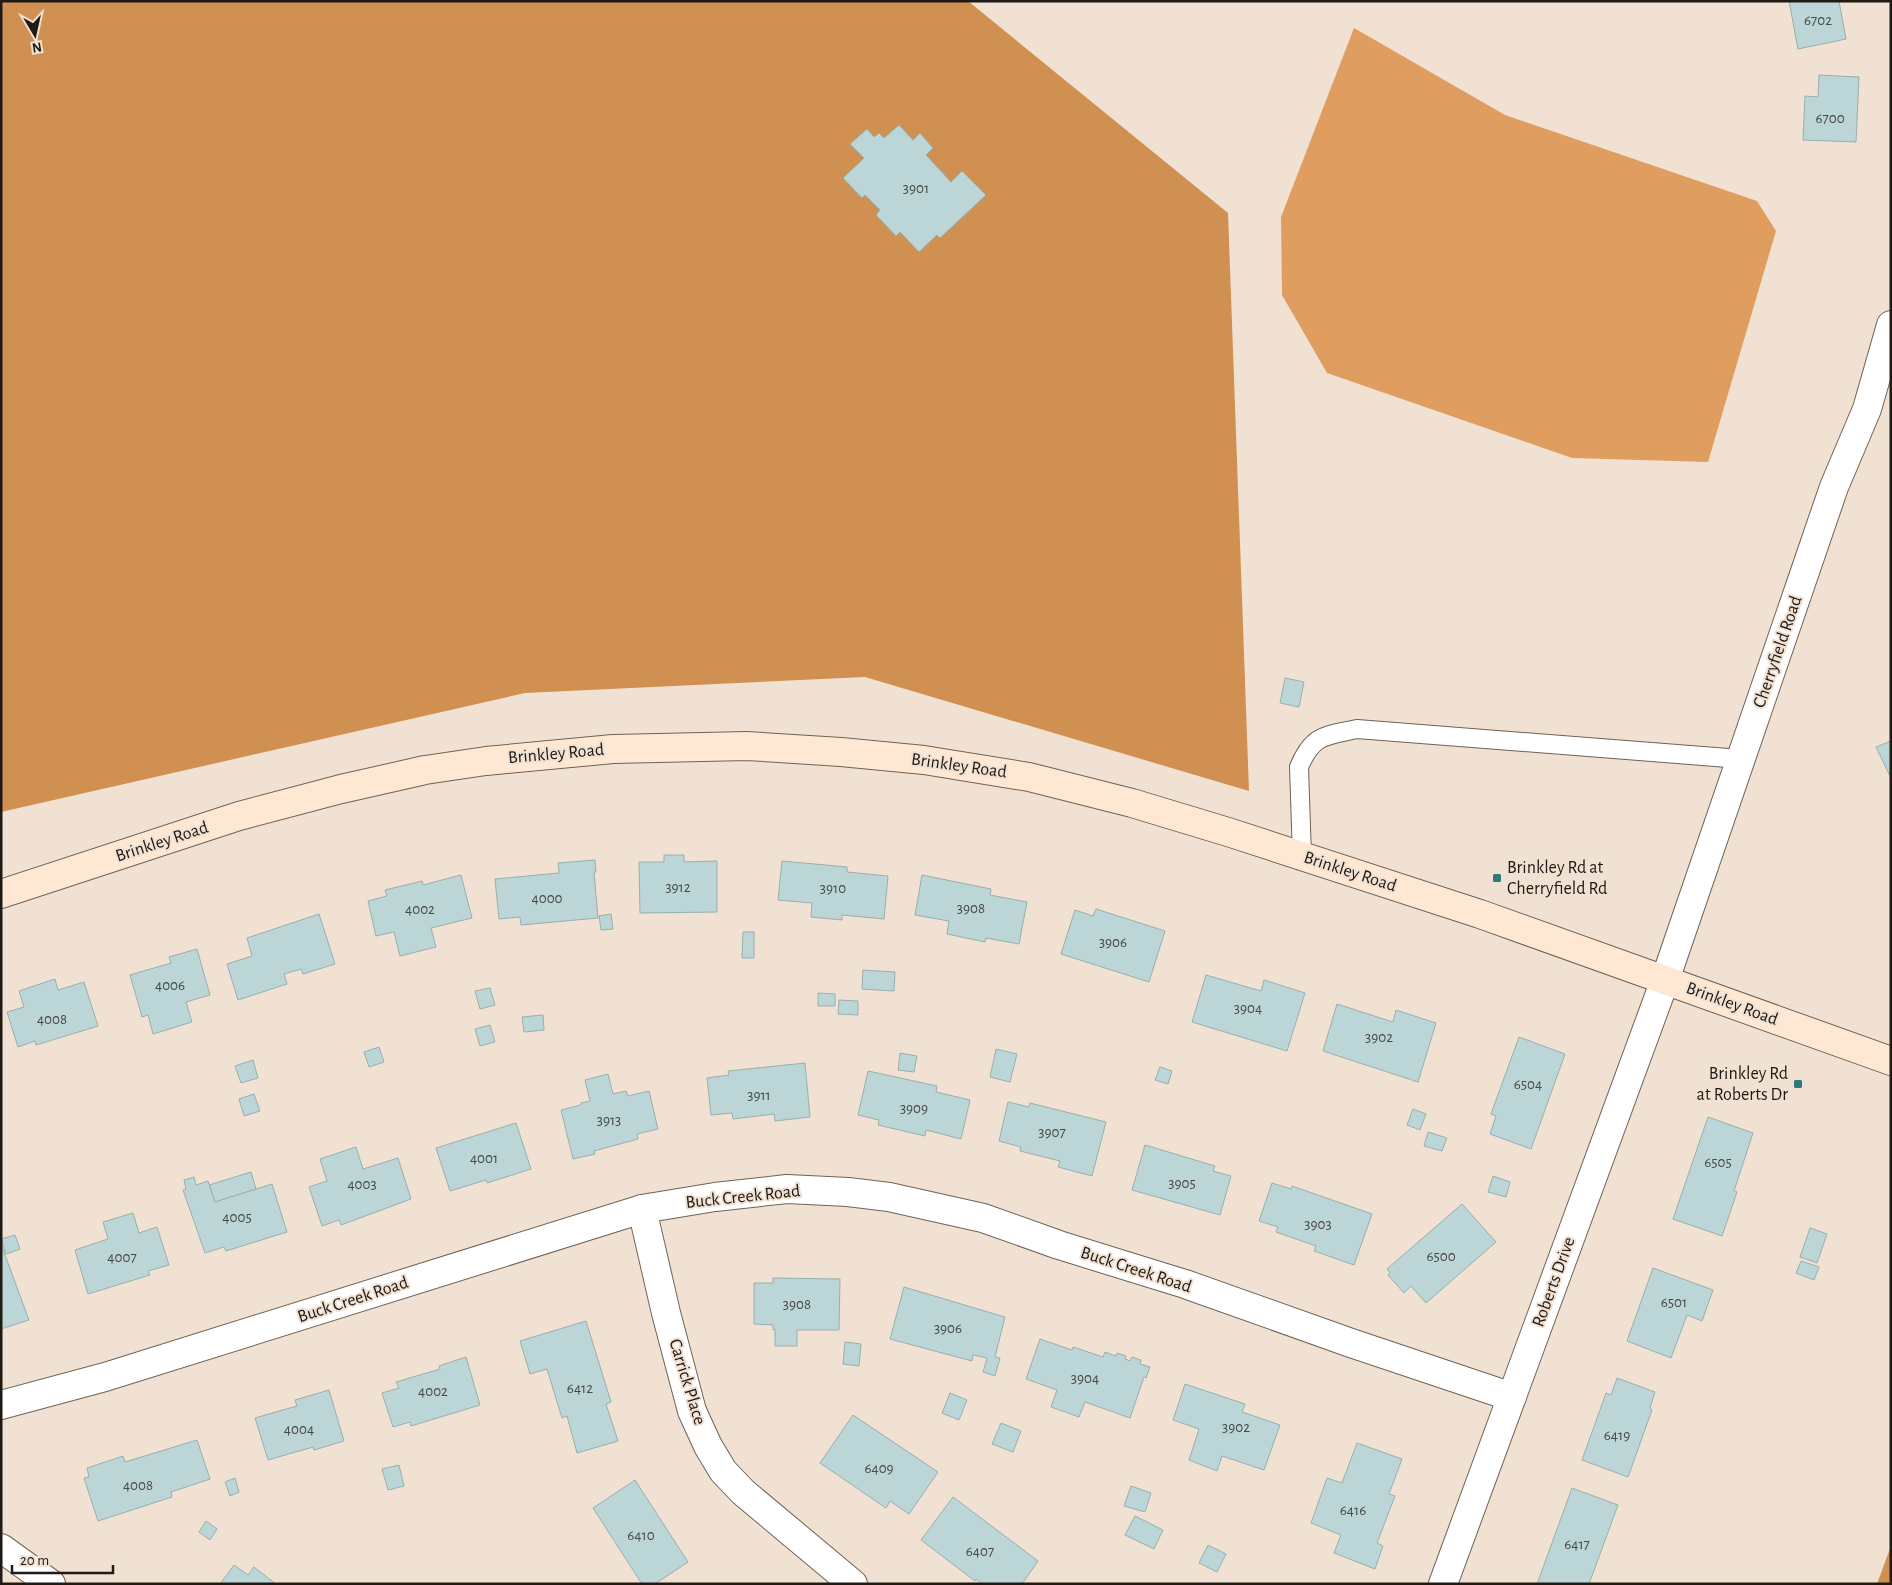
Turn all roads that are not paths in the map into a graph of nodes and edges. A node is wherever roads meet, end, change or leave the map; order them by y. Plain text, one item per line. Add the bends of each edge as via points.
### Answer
1 (1891, 325) edge
2 (1741, 759) junction
3 (1302, 856) junction
4 (1, 894) edge
5 (1665, 980) junction
6 (1891, 1061) edge
7 (642, 1209) junction
8 (1512, 1397) junction
9 (1, 1404) edge
10 (1, 1548) edge
11 (51, 1584) edge
12 (853, 1584) edge
13 (1443, 1584) edge

1 - 2 street, Cherryfield Road via 1866,409 1834,487
2 - 3 lane via 1357,729 1327,736 1312,744 1305,755 1300,767
2 - 5 street, Cherryfield Road
3 - 4 main road, Brinkley Road via 1113,798 1029,777 924,760 747,746 613,749 477,762 341,789 239,816
3 - 5 main road, Brinkley Road via 1480,914
5 - 6 main road, Brinkley Road
5 - 8 street, Roberts Drive
7 - 8 street, Buck Creek Road via 787,1189 889,1197 983,1218
7 - 9 street, Buck Creek Road via 105,1377
7 - 12 street, Carrick Place via 692,1410 708,1446 723,1471 743,1492
8 - 13 street, Roberts Drive
10 - 11 street

